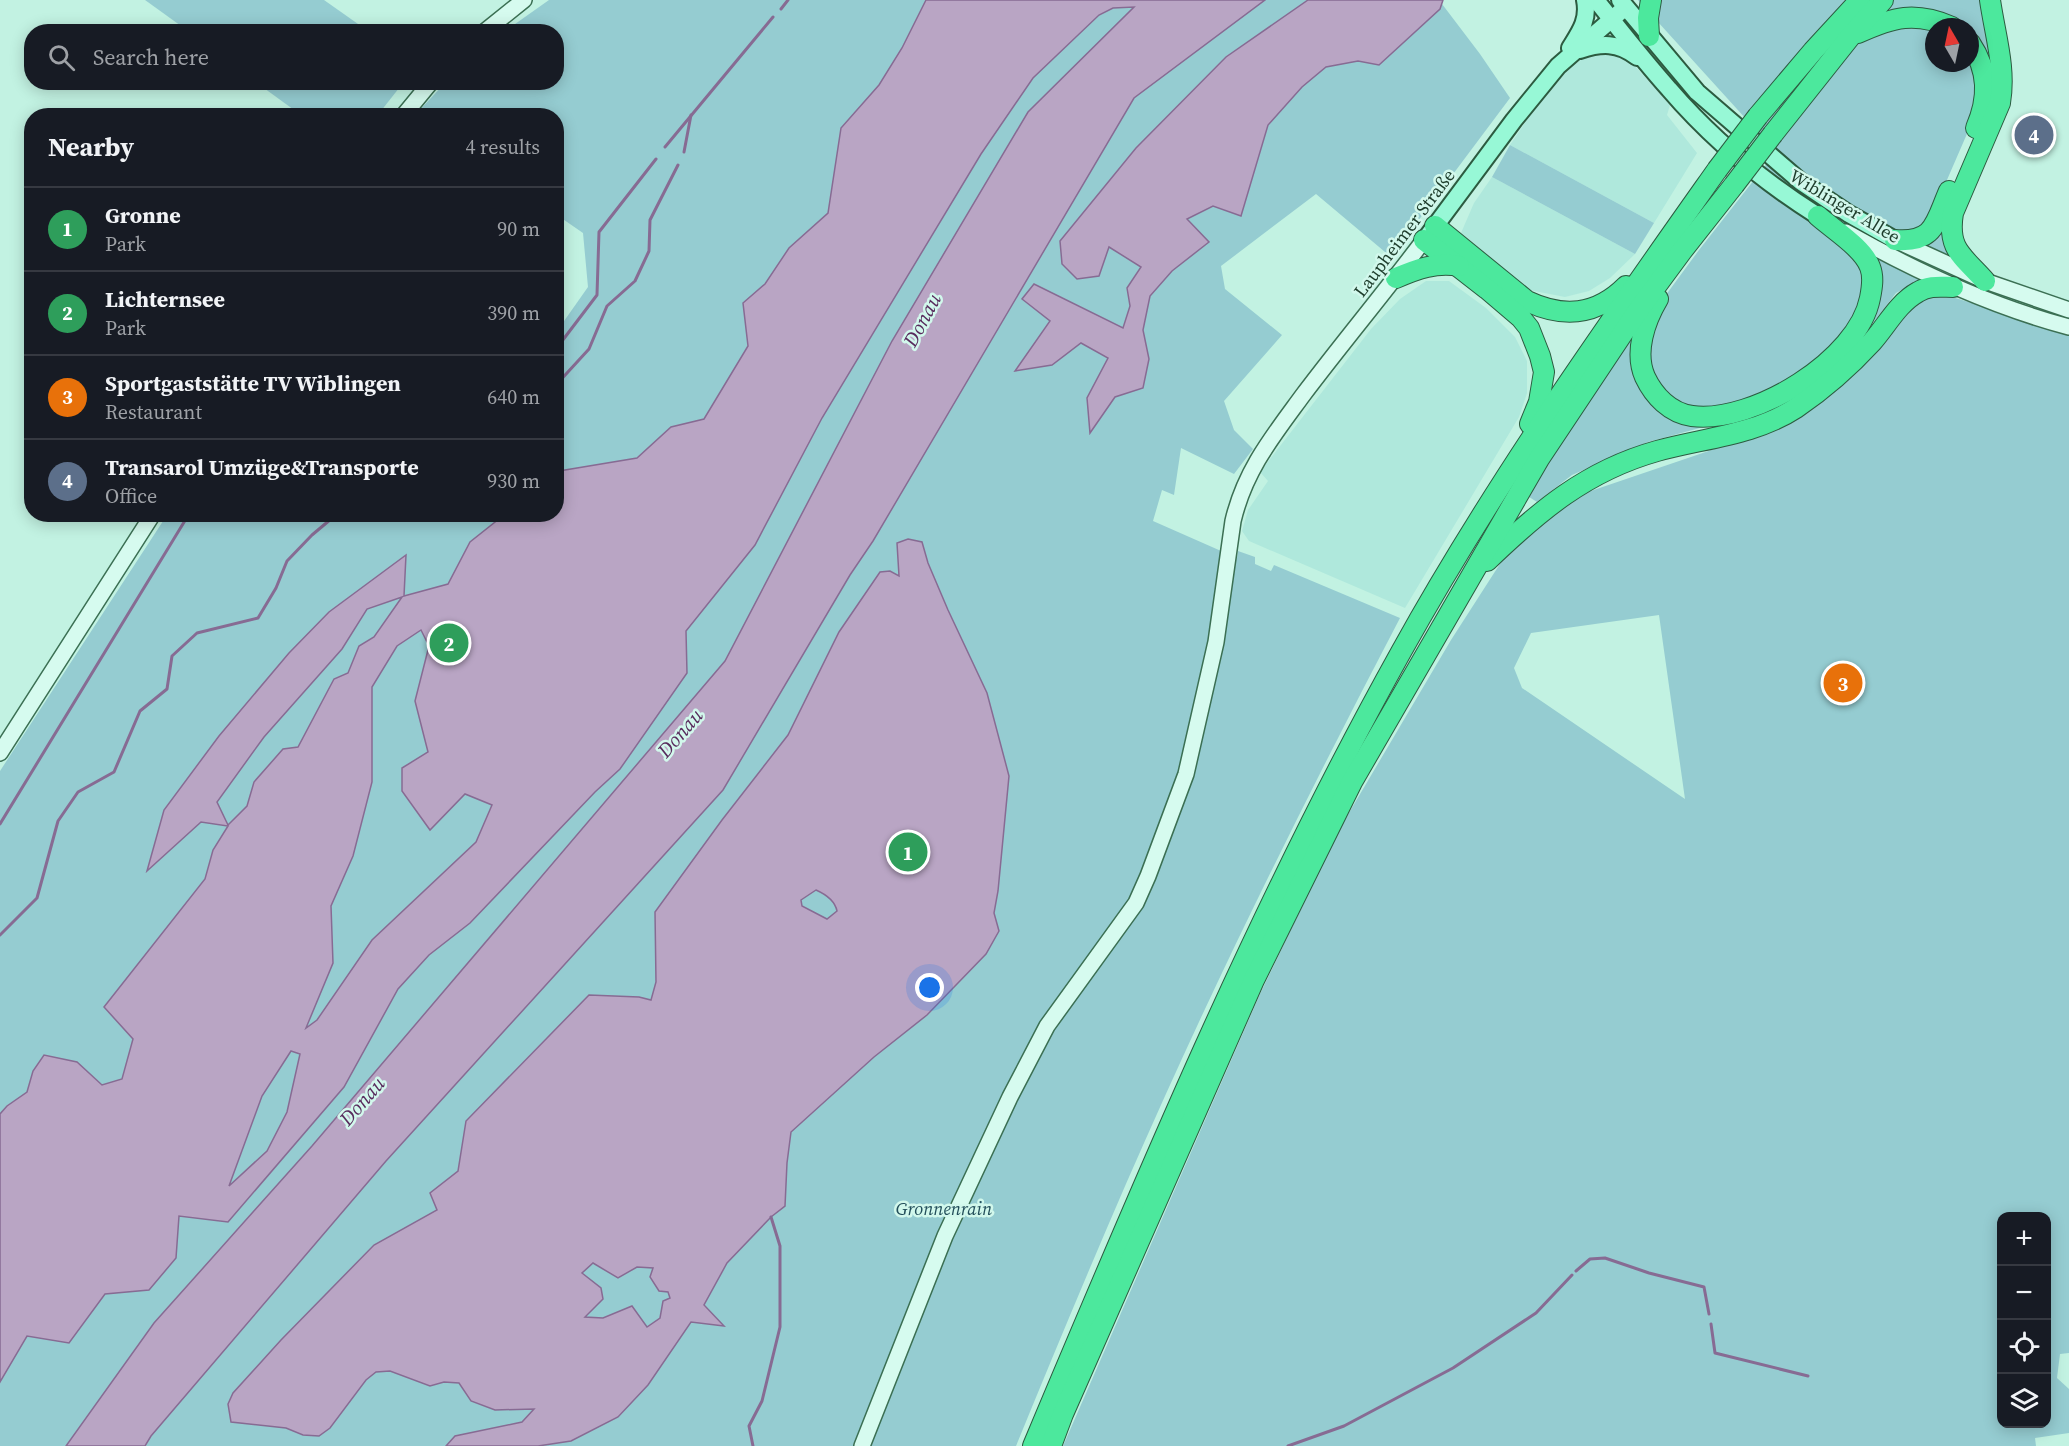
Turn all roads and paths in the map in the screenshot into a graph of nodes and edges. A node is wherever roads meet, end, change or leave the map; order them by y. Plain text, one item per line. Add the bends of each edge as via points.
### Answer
1 (524, 0) edge
2 (1585, 0) edge
3 (1596, 0) edge
4 (1651, 0) edge
5 (1841, 0) edge
6 (1860, 0) edge
7 (1883, 0) edge
8 (1990, 0) edge
9 (1623, 4) edge
10 (1928, 18) edge
11 (1612, 19) junction
12 (494, 24) edge
13 (1649, 36) junction
14 (1850, 37) junction
15 (1576, 51) junction
16 (1813, 51) junction
17 (1979, 60) edge
18 (1558, 66) junction
19 (1652, 69) junction
20 (424, 90) edge
21 (410, 108) edge
22 (1818, 216) junction
23 (1430, 233) junction
24 (1895, 240) junction
25 (1682, 251) junction
26 (1653, 260) junction
27 (1459, 266) junction
28 (1396, 278) junction
29 (1985, 281) junction
30 (1953, 287) junction
31 (2069, 310) edge
32 (2069, 327) edge
33 (1513, 465) junction
34 (148, 522) edge
35 (1472, 575) junction
36 (0, 753) edge
37 (862, 1446) edge
38 (1033, 1446) edge
39 (1051, 1446) edge

1 - 12 street
2 - 18 main road via 1586,21
3 - 11 main road, Wiblinger Allee
4 - 13 highway
5 - 16 highway
6 - 16 highway
7 - 14 highway
8 - 29 highway via 2003,86 2000,103 1950,227 1958,253
9 - 11 main road, Laupheimer Straße
9 - 13 main road, Wiblinger Allee
10 - 14 highway via 1904,17
11 - 15 main road, Laupheimer Straße
11 - 19 main road, Wiblinger Allee
13 - 24 main road, Wiblinger Allee via 1697,92 1800,181
14 - 25 highway, bridge
15 - 18 main road, Laupheimer Straße
15 - 19 main road via 1613,45
16 - 26 highway, bridge via 1758,116
17 - 24 highway via 1986,87 1984,112 1929,233 1916,241
18 - 23 main road, Laupheimer Straße
19 - 22 main road, Wiblinger Allee via 1708,129 1786,196
20 - 21 street
22 - 25 highway via 1861,253 1870,266 1872,289 1864,319 1854,336 1829,360 1794,386 1743,410 1717,417 1690,416 1665,405 1651,391 1642,370 1641,338
22 - 30 street, Wiblinger Allee
23 - 26 highway via 1527,301 1562,313 1598,307 1612,300 1639,269
23 - 27 highway
23 - 28 street, Laupheimer Straße
24 - 29 street, Wiblinger Allee
25 - 35 highway via 1597,370
26 - 33 highway
27 - 28 highway via 1429,266
27 - 33 highway via 1521,318 1540,356 1544,372 1539,402
28 - 37 street, Laupheimer Straße via 1332,357 1246,478 1238,502 1216,642 1186,774 1148,876 1136,903 1047,1026 1010,1097 945,1236
29 - 31 street, Wiblinger Allee
30 - 32 street, Wiblinger Allee
30 - 35 highway via 1928,287 1908,298 1872,342 1834,379 1770,422 1657,451 1607,469 1571,489
33 - 38 highway via 1400,654 1257,932 1173,1116
34 - 36 street
35 - 39 highway via 1352,782 1297,889 1191,1121

